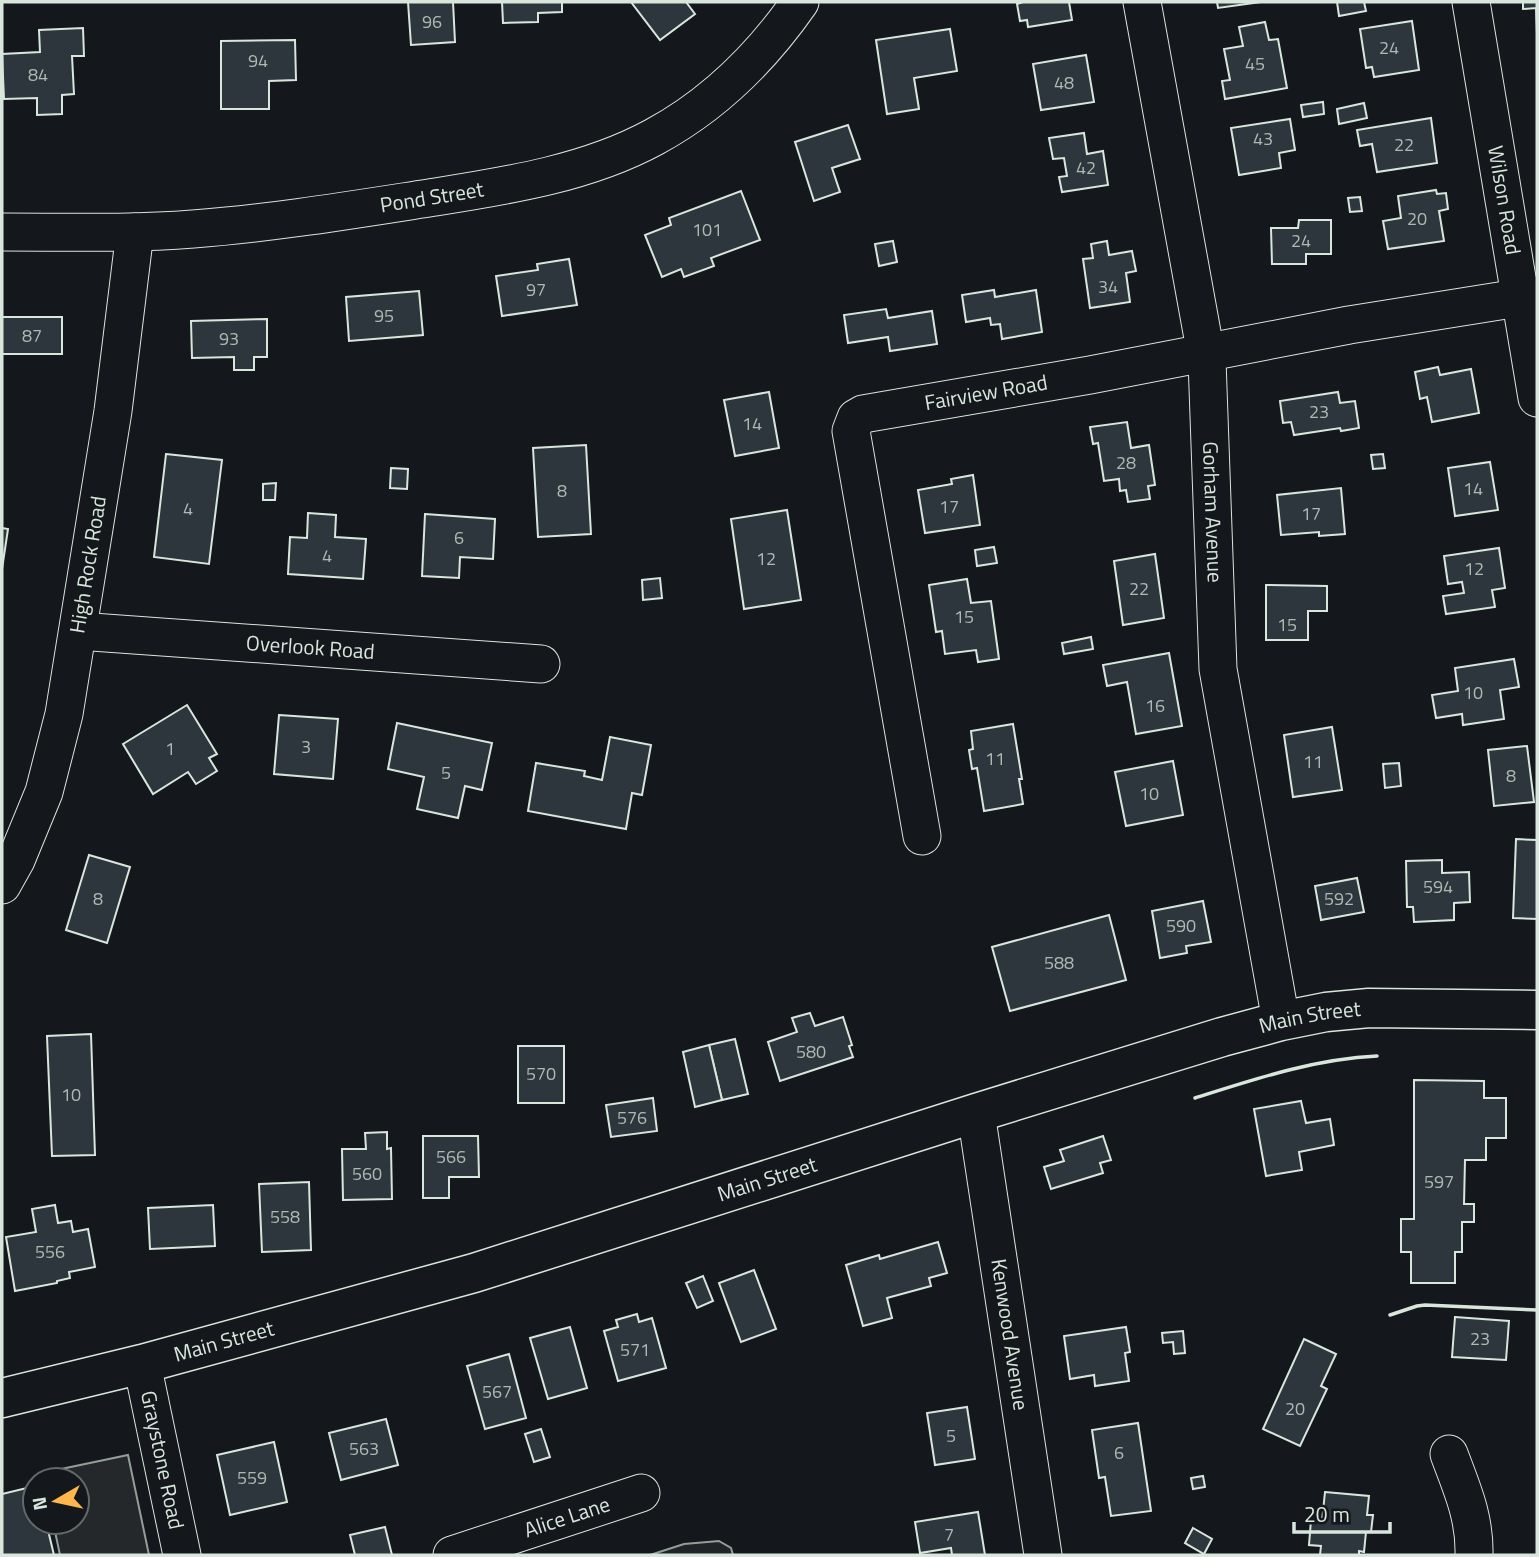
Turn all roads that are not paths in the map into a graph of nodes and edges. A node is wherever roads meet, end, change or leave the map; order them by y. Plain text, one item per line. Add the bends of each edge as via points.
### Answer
1 (800, 2) edge
2 (1142, 2) edge
3 (1471, 2) edge
4 (2, 232) edge
5 (135, 232) junction
6 (1529, 296) edge
7 (1205, 351) junction
8 (1537, 398) edge
9 (78, 631) junction
10 (541, 664) dead end
11 (922, 836) dead end
12 (2, 885) edge
13 (1537, 1010) edge
14 (1281, 1021) junction
15 (976, 1113) junction
16 (142, 1364) junction
17 (2, 1398) edge
18 (1449, 1454) dead end
19 (641, 1493) dead end
20 (182, 1555) edge
21 (452, 1555) edge
22 (1043, 1555) edge
23 (1474, 1555) edge

1 - 5 street, Pond Street via 744,71 705,105 650,139 589,163 496,187 333,213
2 - 7 street, Gorham Avenue
3 - 6 street, Wilson Road
4 - 5 street, Pond Street
5 - 9 street, High Rock Road via 113,411
6 - 7 street, Fairview Road
6 - 8 street, Wilson Road
7 - 11 street, Fairview Road via 863,414 854,420 851,431
7 - 14 street, Gorham Avenue via 1219,682
9 - 10 street, Overlook Road
9 - 12 street, High Rock Road via 44,792
13 - 14 main road, Main Street via 1369,1008
14 - 15 main road, Main Street
15 - 16 main road, Main Street via 474,1273
15 - 22 street, Kenwood Avenue
16 - 17 main road, Main Street
16 - 20 street, Graystone Road
18 - 23 street via 1471,1517
19 - 21 street, Alice Lane

